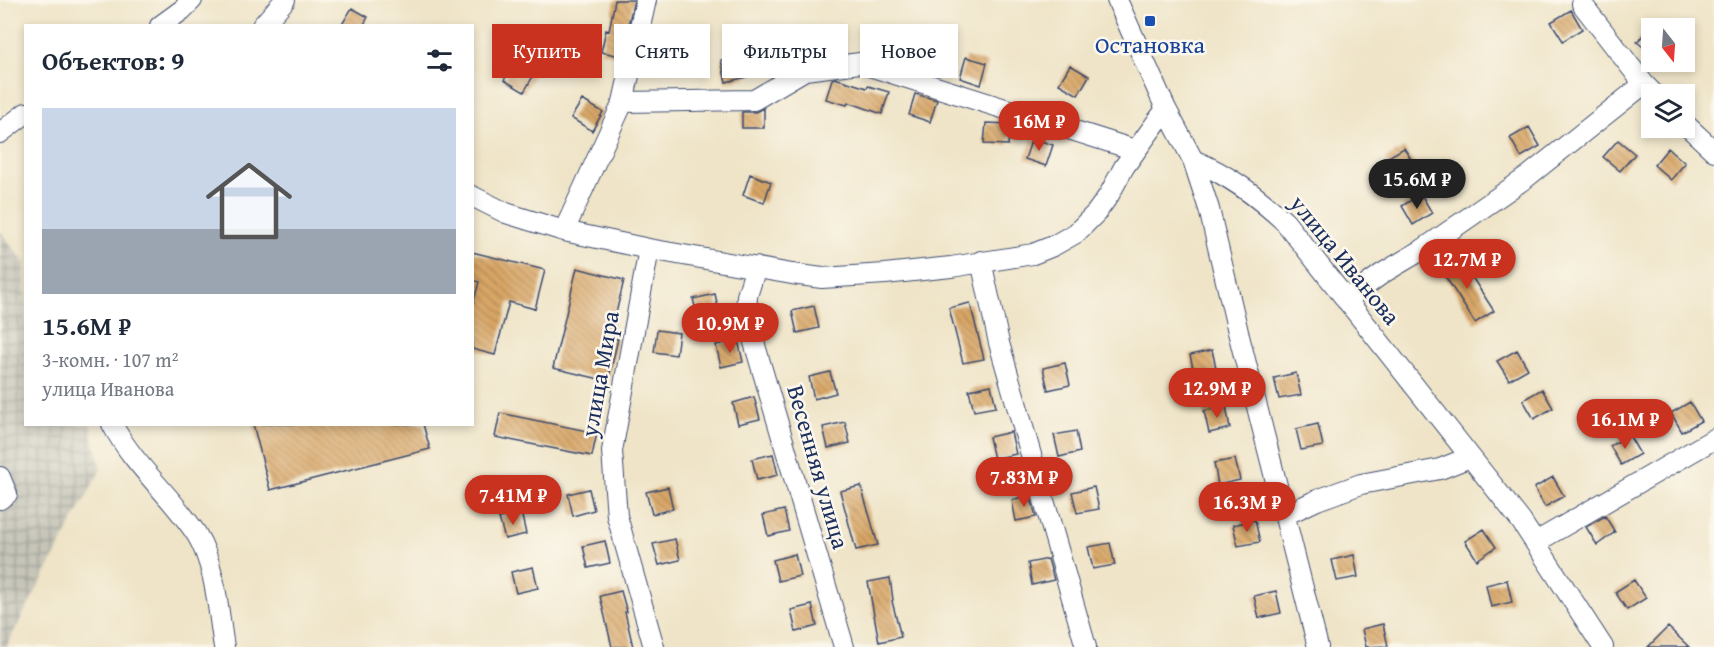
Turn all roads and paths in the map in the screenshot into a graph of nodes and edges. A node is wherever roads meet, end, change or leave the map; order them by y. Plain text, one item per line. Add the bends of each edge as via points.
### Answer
1 (192, 0) edge
2 (285, 0) edge
3 (646, 0) edge
4 (1117, 0) edge
5 (1582, 4) dead end
6 (163, 24) edge
7 (264, 24) edge
8 (1645, 84) edge
9 (1641, 95) edge
10 (623, 102) junction
11 (1166, 109) junction
12 (24, 114) edge
13 (0, 133) edge
14 (1695, 133) edge
15 (1135, 150) junction
16 (1714, 151) edge
17 (1193, 160) junction
18 (474, 197) edge
19 (564, 231) junction
20 (649, 249) junction
21 (981, 261) junction
22 (756, 267) junction
23 (1346, 300) junction
24 (113, 426) edge
25 (1714, 439) edge
26 (1470, 457) junction
27 (0, 477) edge
28 (0, 499) edge
29 (1285, 515) junction
30 (1536, 542) junction
31 (224, 647) edge
32 (654, 647) edge
33 (844, 647) edge
34 (1086, 647) edge
35 (1318, 647) edge
36 (1603, 647) edge

1 - 6 street
2 - 7 street
3 - 10 street
4 - 11 street
5 - 8 street
9 - 23 street
10 - 15 street via 753,100 805,70 860,63
10 - 19 street
11 - 15 street
11 - 17 street
12 - 13 street
14 - 16 street
15 - 21 street via 1102,204 1076,233 1033,254
17 - 23 street, улица Иванова via 1216,169 1270,207
17 - 29 street via 1209,209
18 - 19 street via 506,213
19 - 20 street
20 - 22 street
20 - 32 street, улица Мира via 612,451 617,516
21 - 22 street via 822,278
21 - 34 street via 999,343
22 - 33 street, Весенняя улица via 746,315
23 - 26 street, улица Иванова
24 - 31 street via 205,550
25 - 30 street
26 - 29 street via 1440,469 1361,484
26 - 30 street, улица Иванова
27 - 28 street via 7,494
29 - 35 street
30 - 36 street, улица Иванова

